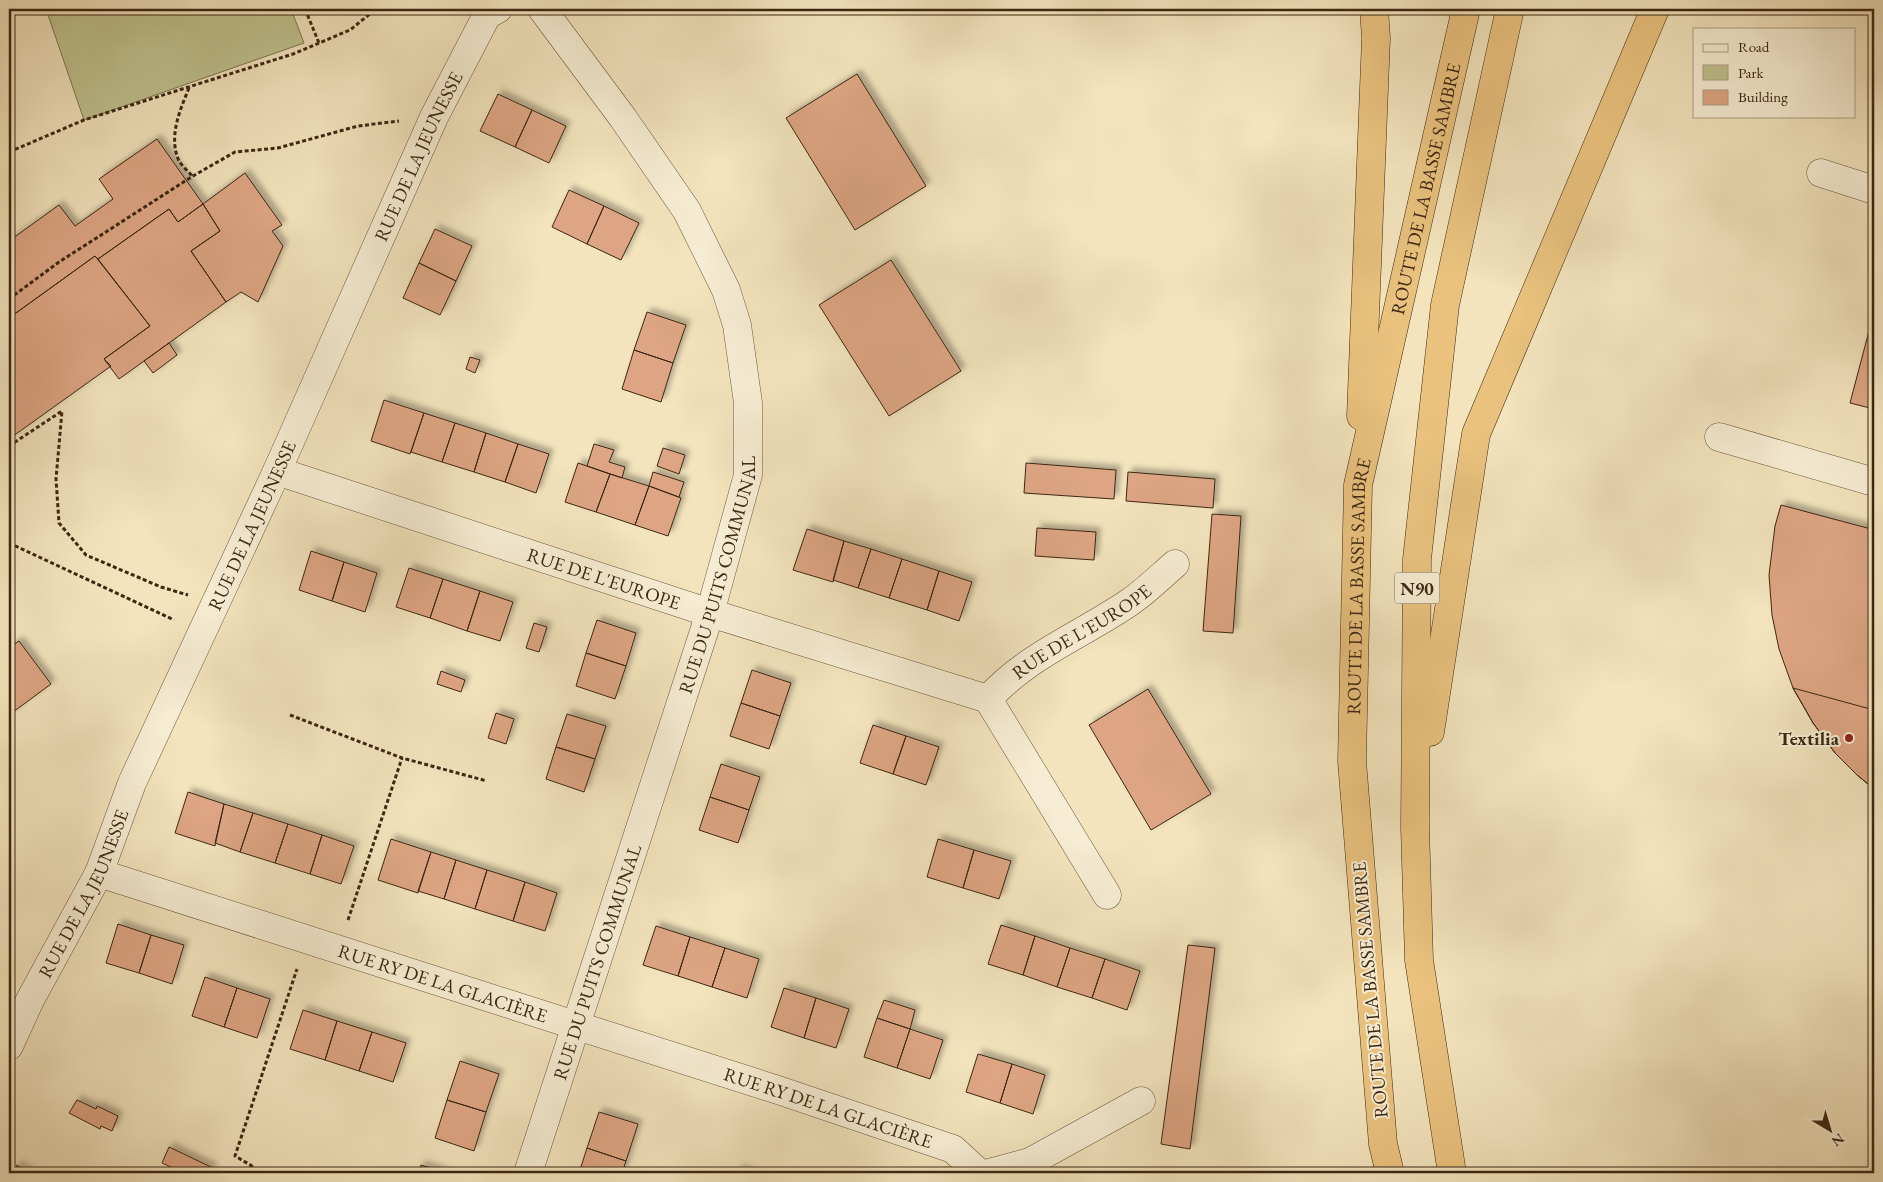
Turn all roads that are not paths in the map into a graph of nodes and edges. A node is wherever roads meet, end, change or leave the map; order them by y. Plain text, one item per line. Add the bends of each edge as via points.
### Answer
1 (498, 9) edge
2 (542, 9) edge
3 (1374, 9) edge
4 (1466, 9) edge
5 (1510, 9) edge
6 (1655, 9) edge
7 (1821, 173) dead end
8 (1874, 190) edge
9 (1719, 437) dead end
10 (277, 471) junction
11 (1874, 482) edge
12 (1358, 485) junction
13 (1174, 564) dead end
14 (710, 612) junction
15 (988, 698) junction
16 (1415, 827) junction
17 (99, 872) junction
18 (1107, 894) dead end
19 (577, 1026) junction
20 (9, 1046) edge
21 (1141, 1101) dead end
22 (528, 1173) edge
23 (979, 1173) edge
24 (989, 1173) edge
25 (1390, 1173) edge
26 (1452, 1173) edge

1 - 10 street, RUE DE LA JEUNESSE via 487,15 434,117
2 - 14 street, RUE DU PUITS COMMUNAL via 687,211 726,290 737,325 748,403 748,476
3 - 12 highway via 1376,38
4 - 12 highway, ROUTE DE LA BASSE SAMBRE
5 - 16 highway, N90 via 1445,305 1417,559
6 - 16 highway via 1476,434
7 - 8 street
9 - 11 street
10 - 14 street, RUE DE L'EUROPE
10 - 17 street, RUE DE LA JEUNESSE via 132,784
12 - 25 highway, ROUTE DE LA BASSE SAMBRE via 1352,761 1383,1144
13 - 15 street, RUE DE L'EUROPE via 1131,601 1007,677
14 - 15 street, RUE DE L'EUROPE
14 - 19 street, RUE DU PUITS COMMUNAL
15 - 18 street
16 - 26 highway, N90 via 1419,960
17 - 19 street, RUE RY DE LA GLACIÈRE
17 - 20 street, RUE DE LA JEUNESSE
19 - 22 street, RUE DU PUITS COMMUNAL
19 - 23 street, RUE RY DE LA GLACIÈRE via 953,1149
21 - 24 street via 1030,1162

